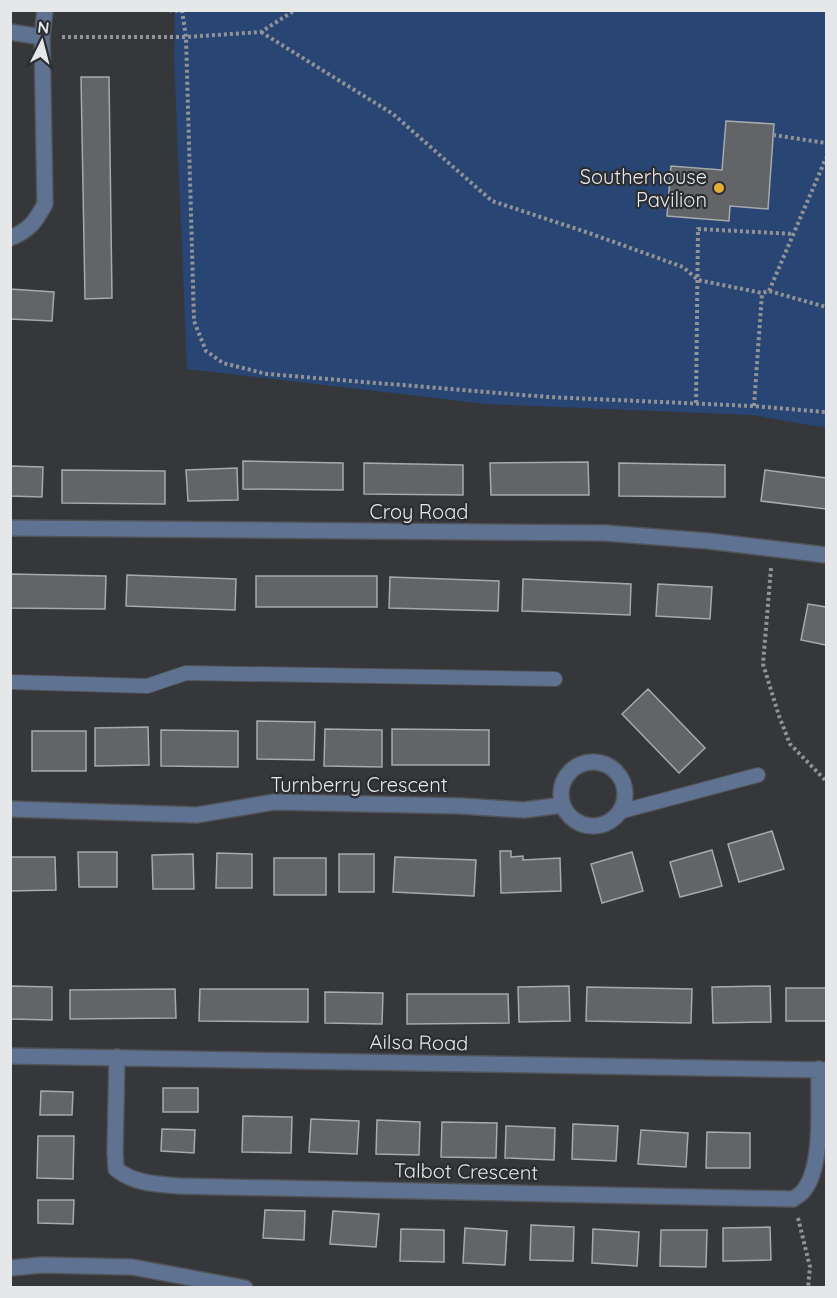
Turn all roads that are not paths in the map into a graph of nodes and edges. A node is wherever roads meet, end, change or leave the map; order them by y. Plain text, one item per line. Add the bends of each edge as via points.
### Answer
1 (45, 10) edge
2 (10, 32) edge
3 (42, 37) junction
4 (10, 238) edge
5 (10, 528) edge
6 (826, 555) edge
7 (555, 679) dead end
8 (10, 682) edge
9 (758, 775) dead end
10 (563, 805) junction
11 (10, 808) edge
12 (619, 812) junction
13 (10, 1056) edge
14 (117, 1058) junction
15 (823, 1069) edge
16 (10, 1268) edge
17 (245, 1287) edge

1 - 3 street
2 - 3 street
3 - 4 street via 45,204 35,222
5 - 6 street, Croy Road via 605,533
7 - 8 lane via 186,673 147,686
9 - 12 lane
10 - 11 street, Turnberry Crescent via 524,810 274,802 196,815
10 - 12 street via 573,819 589,826 606,823
10 - 12 street via 562,788 569,773 593,762 609,767 621,779 625,796
13 - 14 street, Ailsa Road
14 - 15 street, Ailsa Road
14 - 15 street, Talbot Crescent via 116,1169 138,1182 793,1198 803,1192 814,1170
16 - 17 street via 132,1267

